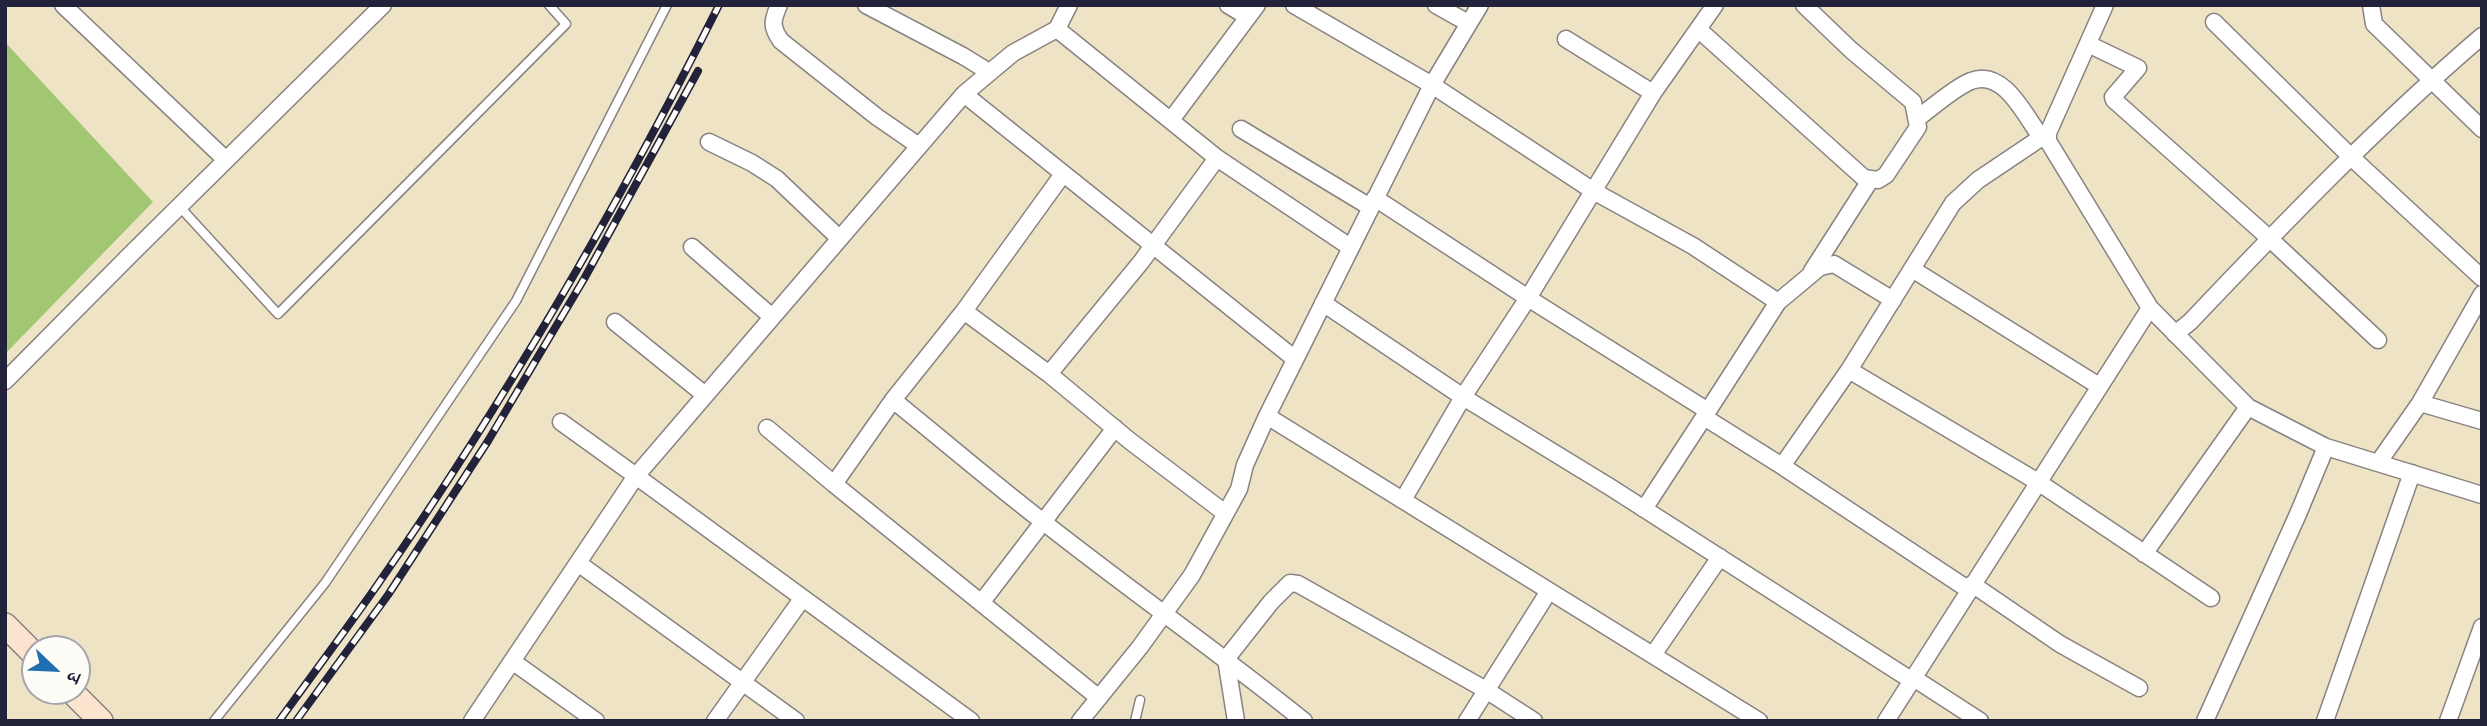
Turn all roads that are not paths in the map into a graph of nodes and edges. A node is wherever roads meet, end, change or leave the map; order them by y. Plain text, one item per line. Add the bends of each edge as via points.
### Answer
1 (63, 5) edge
2 (383, 5) edge
3 (549, 5) edge
4 (667, 5) edge
5 (779, 5) edge
6 (866, 5) edge
7 (1069, 5) edge
8 (1228, 5) edge
9 (1294, 5) edge
10 (1436, 5) edge
11 (1480, 5) edge
12 (1715, 5) edge
13 (1804, 5) edge
14 (2105, 5) edge
15 (2371, 5) edge
16 (1253, 11) edge
17 (2214, 22) dead end
18 (1468, 23) junction
19 (1057, 29) junction
20 (1698, 29) junction
21 (2482, 36) edge
22 (1566, 39) dead end
23 (2088, 44) junction
24 (989, 72) junction
25 (2432, 79) junction
26 (1432, 85) junction
27 (1653, 93) junction
28 (964, 94) junction
29 (1918, 118) junction
30 (1171, 120) junction
31 (1241, 129) dead end
32 (2482, 129) edge
33 (2044, 135) junction
34 (709, 142) dead end
35 (919, 146) junction
36 (2350, 156) junction
37 (1217, 158) junction
38 (226, 160) junction
39 (1063, 174) junction
40 (1871, 179) junction
41 (1595, 192) junction
42 (1373, 203) junction
43 (179, 206) junction
44 (2269, 238) junction
45 (839, 239) junction
46 (1154, 245) junction
47 (692, 247) dead end
48 (1350, 247) junction
49 (1912, 269) junction
50 (1810, 274) junction
51 (2482, 278) edge
52 (2482, 294) edge
53 (1528, 298) junction
54 (1893, 300) junction
55 (1779, 302) junction
56 (1323, 303) junction
57 (2150, 308) junction
58 (964, 311) junction
59 (772, 317) junction
60 (615, 322) dead end
61 (2175, 334) junction
62 (2378, 340) dead end
63 (1295, 359) junction
64 (1849, 370) junction
65 (1049, 374) junction
66 (5, 382) edge
67 (2099, 386) junction
68 (705, 395) junction
69 (1463, 397) junction
70 (893, 400) junction
71 (2420, 403) junction
72 (2248, 407) junction
73 (1706, 414) junction
74 (1268, 416) junction
75 (2482, 421) edge
76 (561, 422) dead end
77 (767, 428) dead end
78 (1115, 428) junction
79 (2326, 447) junction
80 (2378, 463) junction
81 (1782, 466) junction
82 (2412, 473) junction
83 (636, 476) junction
84 (2038, 482) junction
85 (834, 484) junction
86 (2482, 495) edge
87 (1403, 500) junction
88 (1644, 509) junction
89 (1226, 513) junction
90 (1044, 523) junction
91 (2144, 554) junction
92 (1720, 557) junction
93 (578, 563) junction
94 (1970, 587) junction
95 (1549, 591) junction
96 (2211, 598) dead end
97 (802, 599) junction
98 (981, 603) junction
99 (1163, 614) junction
100 (5, 625) edge
101 (2482, 627) edge
102 (21, 641) edge
103 (2479, 645) edge
104 (1653, 655) junction
105 (1226, 659) junction
106 (512, 661) junction
107 (1912, 678) junction
108 (744, 681) junction
109 (2139, 688) dead end
110 (1486, 690) junction
111 (1099, 698) junction
112 (1140, 700) dead end
113 (85, 705) edge
114 (101, 721) edge
115 (214, 721) edge
116 (472, 721) edge
117 (596, 721) edge
118 (715, 721) edge
119 (796, 721) edge
120 (971, 721) edge
121 (1080, 721) edge
122 (1135, 721) edge
123 (1236, 721) edge
124 (1304, 721) edge
125 (1467, 721) edge
126 (1534, 721) edge
127 (1759, 721) edge
128 (1886, 721) edge
129 (1980, 721) edge
130 (2205, 721) edge
131 (2325, 721) edge
132 (2448, 721) edge

1 - 38 street
2 - 38 street
3 - 43 lane via 566,24 278,314
4 - 115 lane via 516,301 324,583
5 - 35 street via 772,21 781,41
6 - 24 street
7 - 19 street
8 - 16 street
9 - 26 street
10 - 18 street
11 - 18 street
12 - 20 street
13 - 29 street via 1913,102
14 - 23 street
15 - 25 street via 2374,24
16 - 30 street
17 - 36 street
18 - 26 street
19 - 24 street via 1013,52
19 - 30 street
20 - 27 street
20 - 40 street via 1864,178
21 - 25 street
22 - 27 street
23 - 33 street
23 - 44 street via 2137,67 2114,100
24 - 28 street
25 - 32 street
25 - 36 street
26 - 41 street
26 - 42 street
27 - 41 street
28 - 35 street
28 - 39 street
29 - 33 street via 1970,81 1985,78 1996,80 2007,90
29 - 40 street via 1911,141 1886,176
30 - 37 street
31 - 42 street
33 - 49 street via 1953,203
33 - 57 street
34 - 45 street via 777,179
35 - 45 street
36 - 44 street
36 - 51 street
37 - 46 street
37 - 48 street
38 - 43 street
39 - 46 street
39 - 58 street
40 - 50 street
41 - 53 street
41 - 55 street via 1693,246
42 - 48 street
42 - 53 street
43 - 66 street
44 - 61 street
44 - 62 street
45 - 59 street
46 - 63 street
46 - 65 street
47 - 59 street
48 - 56 street
49 - 54 street
49 - 67 street
50 - 54 street via 1834,264
50 - 55 street
52 - 71 street
53 - 69 street
53 - 73 street
54 - 64 street
55 - 73 street
56 - 63 street
56 - 69 street
57 - 61 street
57 - 67 street
58 - 65 street
58 - 70 street
59 - 68 street
60 - 68 street
61 - 72 street
63 - 74 street
64 - 81 street
64 - 84 street
65 - 78 street
67 - 84 street
68 - 83 street
69 - 87 street
69 - 88 street
70 - 85 street
70 - 90 street
71 - 75 street
71 - 80 street
72 - 79 street
72 - 91 street
73 - 81 street
73 - 88 street
74 - 87 street
74 - 89 street
76 - 83 street
77 - 85 street
78 - 89 street
78 - 90 street
79 - 80 street
79 - 130 street
80 - 82 street
81 - 94 street
82 - 86 street
82 - 131 street
83 - 93 street
83 - 97 street
84 - 91 street
84 - 94 street
85 - 98 street
87 - 95 street
88 - 92 street
89 - 99 street via 1192,575
90 - 98 street
90 - 99 street
91 - 96 street
92 - 104 street
92 - 107 street
93 - 106 street
93 - 108 street
94 - 107 street
94 - 109 street
95 - 104 street
95 - 110 street
97 - 108 street
97 - 120 street
98 - 111 street
99 - 105 street
99 - 111 street
100 - 102 street
101 - 103 street
103 - 132 street
104 - 127 street
105 - 110 street via 1290,583
105 - 123 street
105 - 124 street
106 - 116 street
106 - 117 street
107 - 128 street
107 - 129 street
108 - 118 street
108 - 119 street
110 - 125 street
110 - 126 street
111 - 121 street
112 - 122 lane
113 - 114 street

